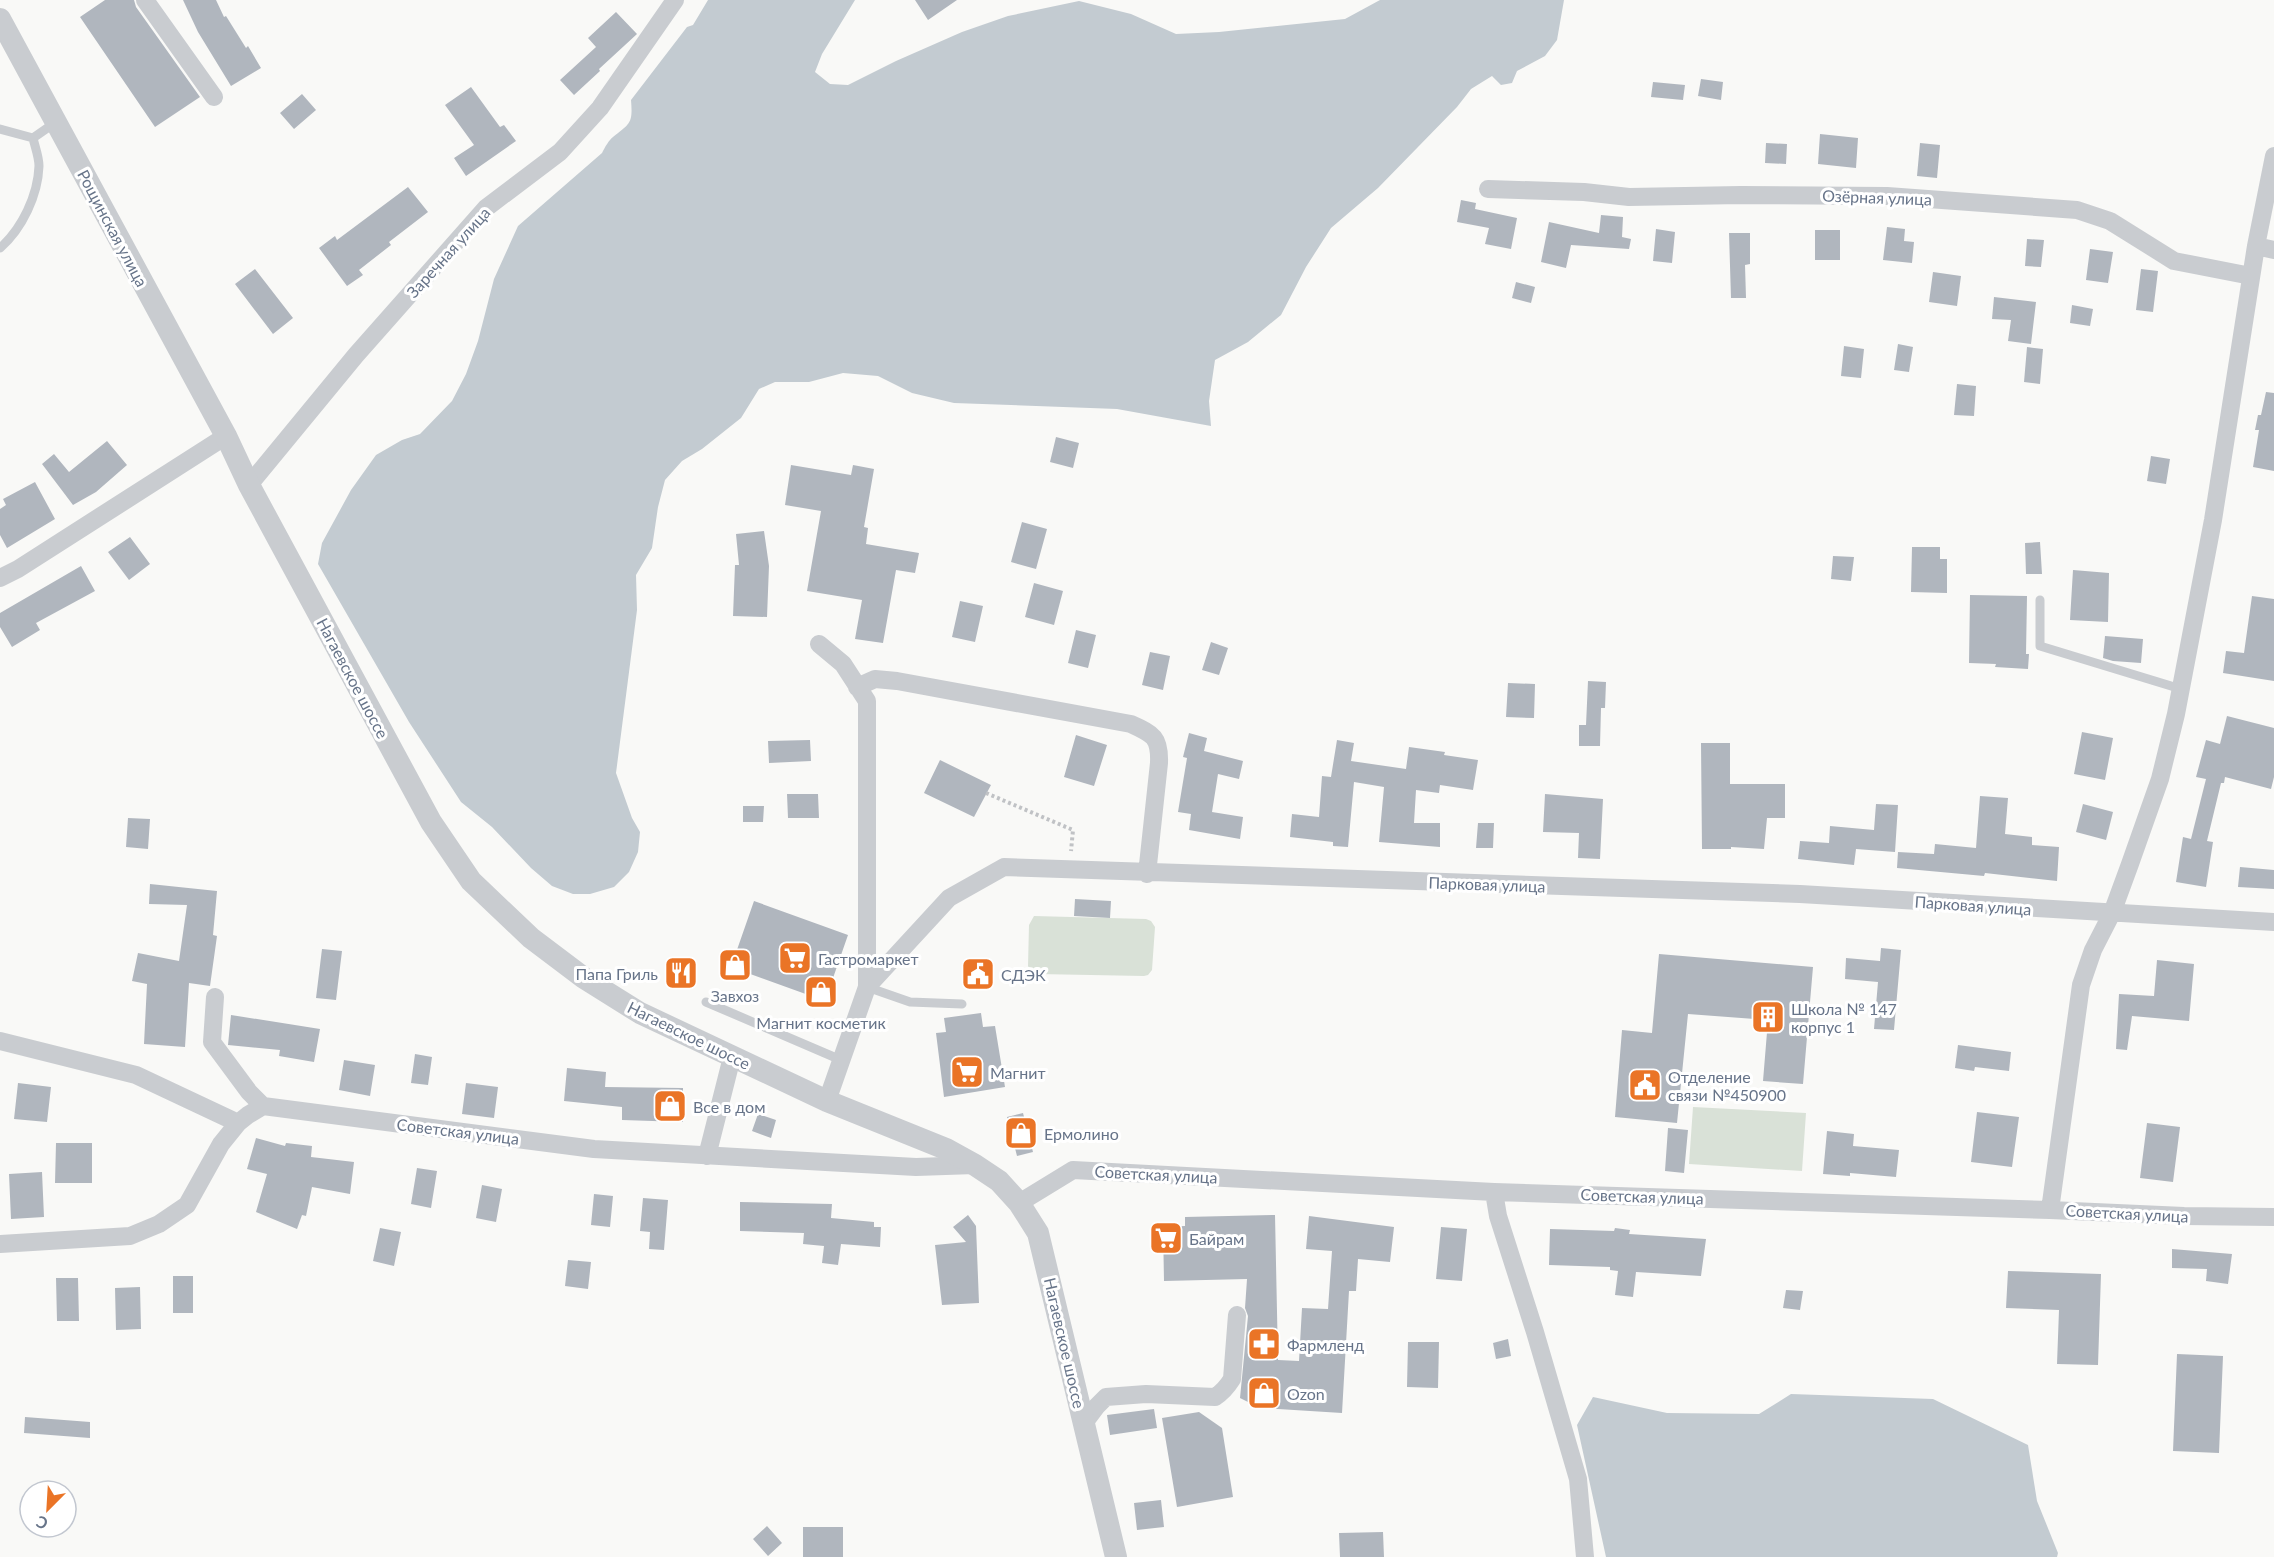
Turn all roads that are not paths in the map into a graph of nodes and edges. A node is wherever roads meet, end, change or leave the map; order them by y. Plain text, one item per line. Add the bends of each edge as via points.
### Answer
1 (145, 0) edge
2 (675, 0) edge
3 (0, 19) edge
4 (214, 98) dead end
5 (56, 122) junction
6 (0, 129) edge
7 (33, 138) junction
8 (2274, 156) edge
9 (1488, 189) dead end
10 (2256, 246) junction
11 (0, 248) edge
12 (2274, 250) edge
13 (2251, 276) junction
14 (226, 436) junction
15 (249, 485) junction
16 (0, 578) edge
17 (2040, 600) dead end
18 (819, 644) dead end
19 (857, 687) junction
20 (2181, 689) junction
21 (1147, 874) junction
22 (2112, 913) junction
23 (2274, 922) edge
24 (867, 987) junction
25 (215, 997) dead end
26 (706, 1002) dead end
27 (962, 1004) dead end
28 (0, 1041) edge
29 (732, 1058) junction
30 (841, 1060) junction
31 (827, 1101) junction
32 (263, 1106) junction
33 (238, 1123) junction
34 (707, 1156) junction
35 (975, 1166) junction
36 (1494, 1191) junction
37 (1019, 1203) junction
38 (2050, 1210) junction
39 (2274, 1217) edge
40 (0, 1244) edge
41 (1237, 1315) dead end
42 (1084, 1423) junction
43 (1116, 1557) edge
44 (1585, 1557) edge

1 - 4 street
2 - 15 street, Заречная улица via 600,108 560,152 486,208 356,355
3 - 5 street, Рощинская улица
5 - 7 lane
5 - 14 street, Рощинская улица
6 - 7 lane
7 - 11 lane via 39,163 37,188 24,216
8 - 10 street
9 - 13 street, Озёрная улица via 1629,197 1887,196 2077,210 2110,221 2174,261
10 - 12 street
10 - 13 street
13 - 20 street via 2213,520
14 - 15 street, Нагаевское шоссе
14 - 16 street
15 - 29 street, Нагаевское шоссе via 431,822 471,881 531,938 584,978 640,1013
17 - 20 lane via 2040,646
18 - 19 street via 843,664
19 - 21 street via 875,679 897,681 1131,724 1151,733 1160,747
19 - 24 street via 867,701
20 - 22 street via 2160,779
21 - 22 street, Парковая улица via 1800,894
21 - 24 street, Парковая улица via 1004,867 949,898
22 - 23 street, Парковая улица
22 - 38 street via 2081,985
24 - 27 lane via 910,1002
24 - 30 street, Парковая улица
25 - 32 street via 212,1042
26 - 30 lane
28 - 33 street via 136,1075
29 - 31 street, Нагаевское шоссе
29 - 34 street
30 - 31 street, Парковая улица
31 - 35 street, Нагаевское шоссе via 946,1149
32 - 33 street
32 - 34 street, Советская улица via 594,1149
33 - 40 street via 221,1144 187,1205 159,1224 130,1236
34 - 35 street, Советская улица via 916,1167
35 - 37 street, Нагаевское шоссе via 999,1182
36 - 37 street, Советская улица via 1073,1170
36 - 38 street, Советская улица
36 - 44 street via 1498,1216 1578,1479
37 - 42 street, Нагаевское шоссе via 1038,1233
38 - 39 street, Советская улица
41 - 42 street via 1232,1379 1220,1394 1106,1397
42 - 43 street, Нагаевское шоссе

